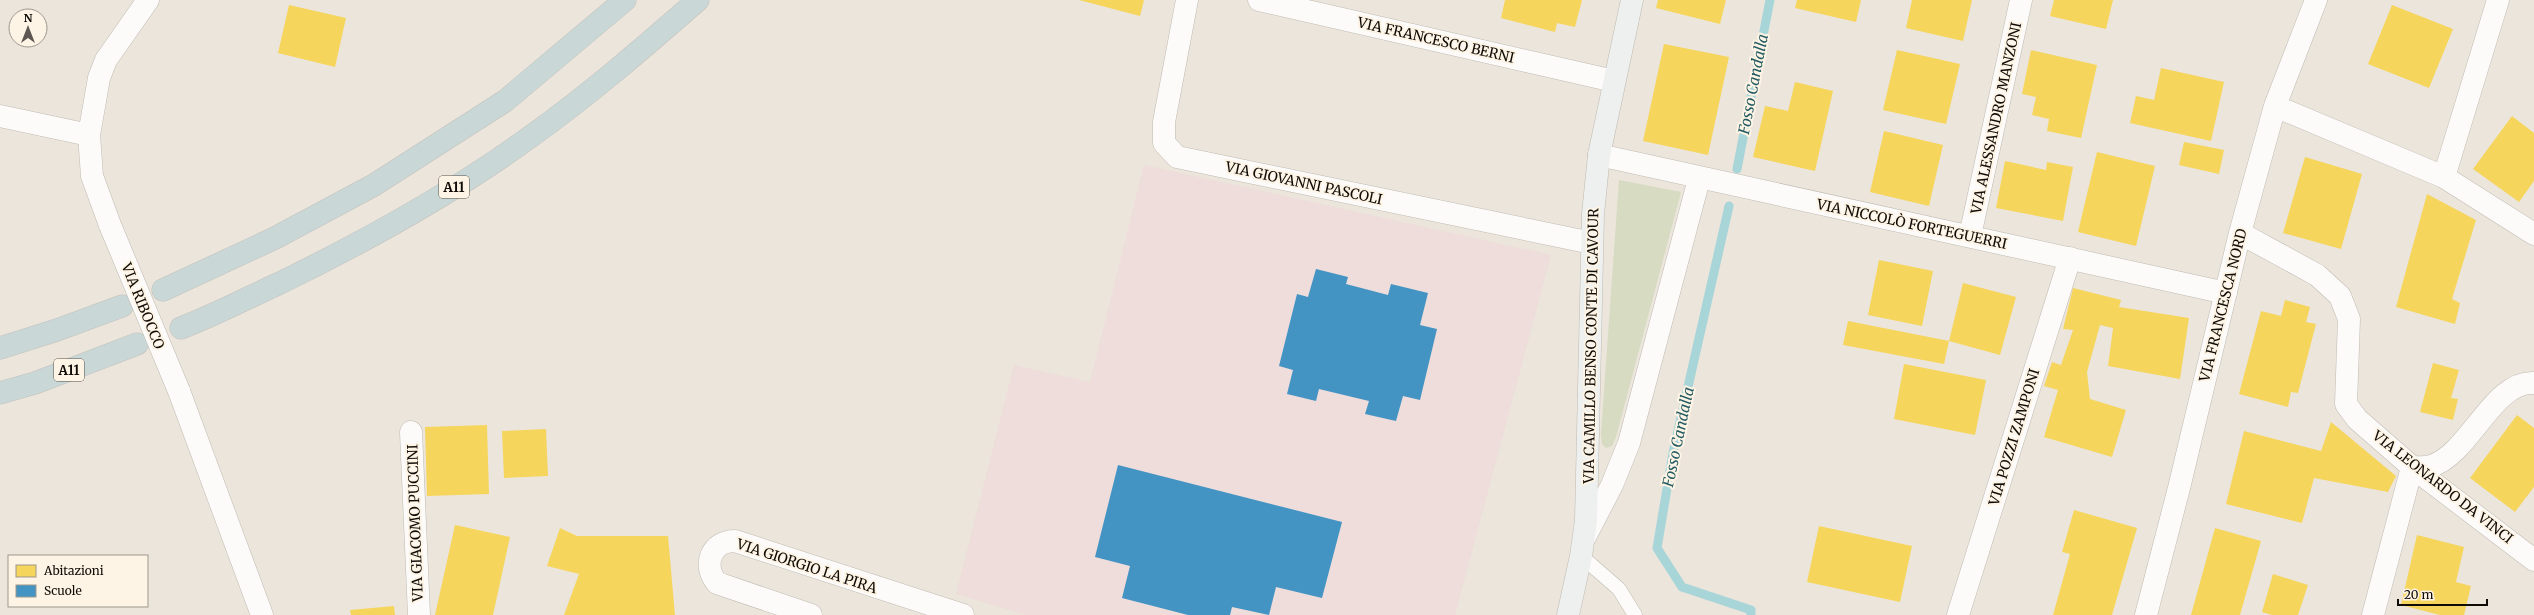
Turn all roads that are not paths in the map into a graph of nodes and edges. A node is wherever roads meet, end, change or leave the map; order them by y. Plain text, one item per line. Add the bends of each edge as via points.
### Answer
1 (148, 0) edge
2 (625, 0) edge
3 (698, 0) edge
4 (1187, 0) edge
5 (1258, 0) edge
6 (1632, 0) edge
7 (2022, 0) edge
8 (2316, 0) edge
9 (2498, 0) edge
10 (1614, 81) junction
11 (2275, 106) junction
12 (0, 116) edge
13 (89, 135) junction
14 (1599, 155) junction
15 (2444, 177) junction
16 (1699, 178) junction
17 (2240, 233) junction
18 (2534, 234) edge
19 (1970, 236) junction
20 (1592, 243) junction
21 (2070, 258) junction
22 (163, 290) dead end
23 (2226, 293) junction
24 (122, 306) dead end
25 (182, 328) dead end
26 (137, 344) dead end
27 (0, 348) edge
28 (2534, 383) edge
29 (0, 393) edge
30 (411, 432) dead end
31 (2412, 467) junction
32 (1583, 547) junction
33 (2534, 560) edge
34 (914, 608) edge
35 (1634, 614) edge
36 (262, 615) edge
37 (419, 615) edge
38 (811, 615) edge
39 (963, 615) edge
40 (1568, 615) edge
41 (1958, 615) edge
42 (2146, 615) edge
43 (2373, 615) edge

1 - 13 street, VIA RIBOCCO via 106,60
2 - 22 highway via 505,101 374,185 275,238
3 - 25 highway, A11 via 620,68 530,138 431,202 332,257
4 - 20 street, VIA GIOVANNI PASCOLI via 1164,122 1164,143 1177,157
5 - 10 street, VIA FRANCESCO BERNI
6 - 10 main road, VIA CAMILLO BENSO CONTE DI CAVOUR
7 - 19 street, VIA ALESSANDRO MANZONI
8 - 11 street, VIA FRANCESCA NORD
9 - 15 street
10 - 14 main road, VIA CAMILLO BENSO CONTE DI CAVOUR
11 - 15 street
11 - 17 street, VIA FRANCESCA NORD
12 - 13 street
13 - 36 street, VIA RIBOCCO, bridge via 92,176 179,391
14 - 16 street, VIA NICCOLÒ FORTEGUERRI
14 - 20 main road, VIA CAMILLO BENSO CONTE DI CAVOUR
15 - 18 street
16 - 19 street, VIA NICCOLÒ FORTEGUERRI
16 - 32 street, VIA CAMILLO BENSO CONTE DI CAVOUR via 1628,443
17 - 23 street, VIA FRANCESCA NORD
17 - 31 street, VIA LEONARDO DA VINCI via 2317,275 2340,296 2348,319 2346,404 2357,419
19 - 21 street, VIA NICCOLÒ FORTEGUERRI
20 - 32 main road, VIA CAMILLO BENSO CONTE DI CAVOUR
21 - 23 street, VIA NICCOLÒ FORTEGUERRI
21 - 41 street, VIA POZZI ZAMPONI
23 - 42 street, VIA FRANCESCA NORD
24 - 27 highway
26 - 29 highway, A11 via 35,383
28 - 31 street via 2510,389 2462,444 2442,460 2430,466
30 - 37 street, VIA GIACOMO PUCCINI
31 - 33 street, VIA LEONARDO DA VINCI
31 - 43 street
32 - 35 lane via 1619,589
32 - 40 main road, VIA CAMILLO BENSO CONTE DI CAVOUR
34 - 38 street, VIA GIORGIO LA PIRA via 735,541 720,544 710,555 709,570 717,583
34 - 39 street, VIA GIORGIO LA PIRA

